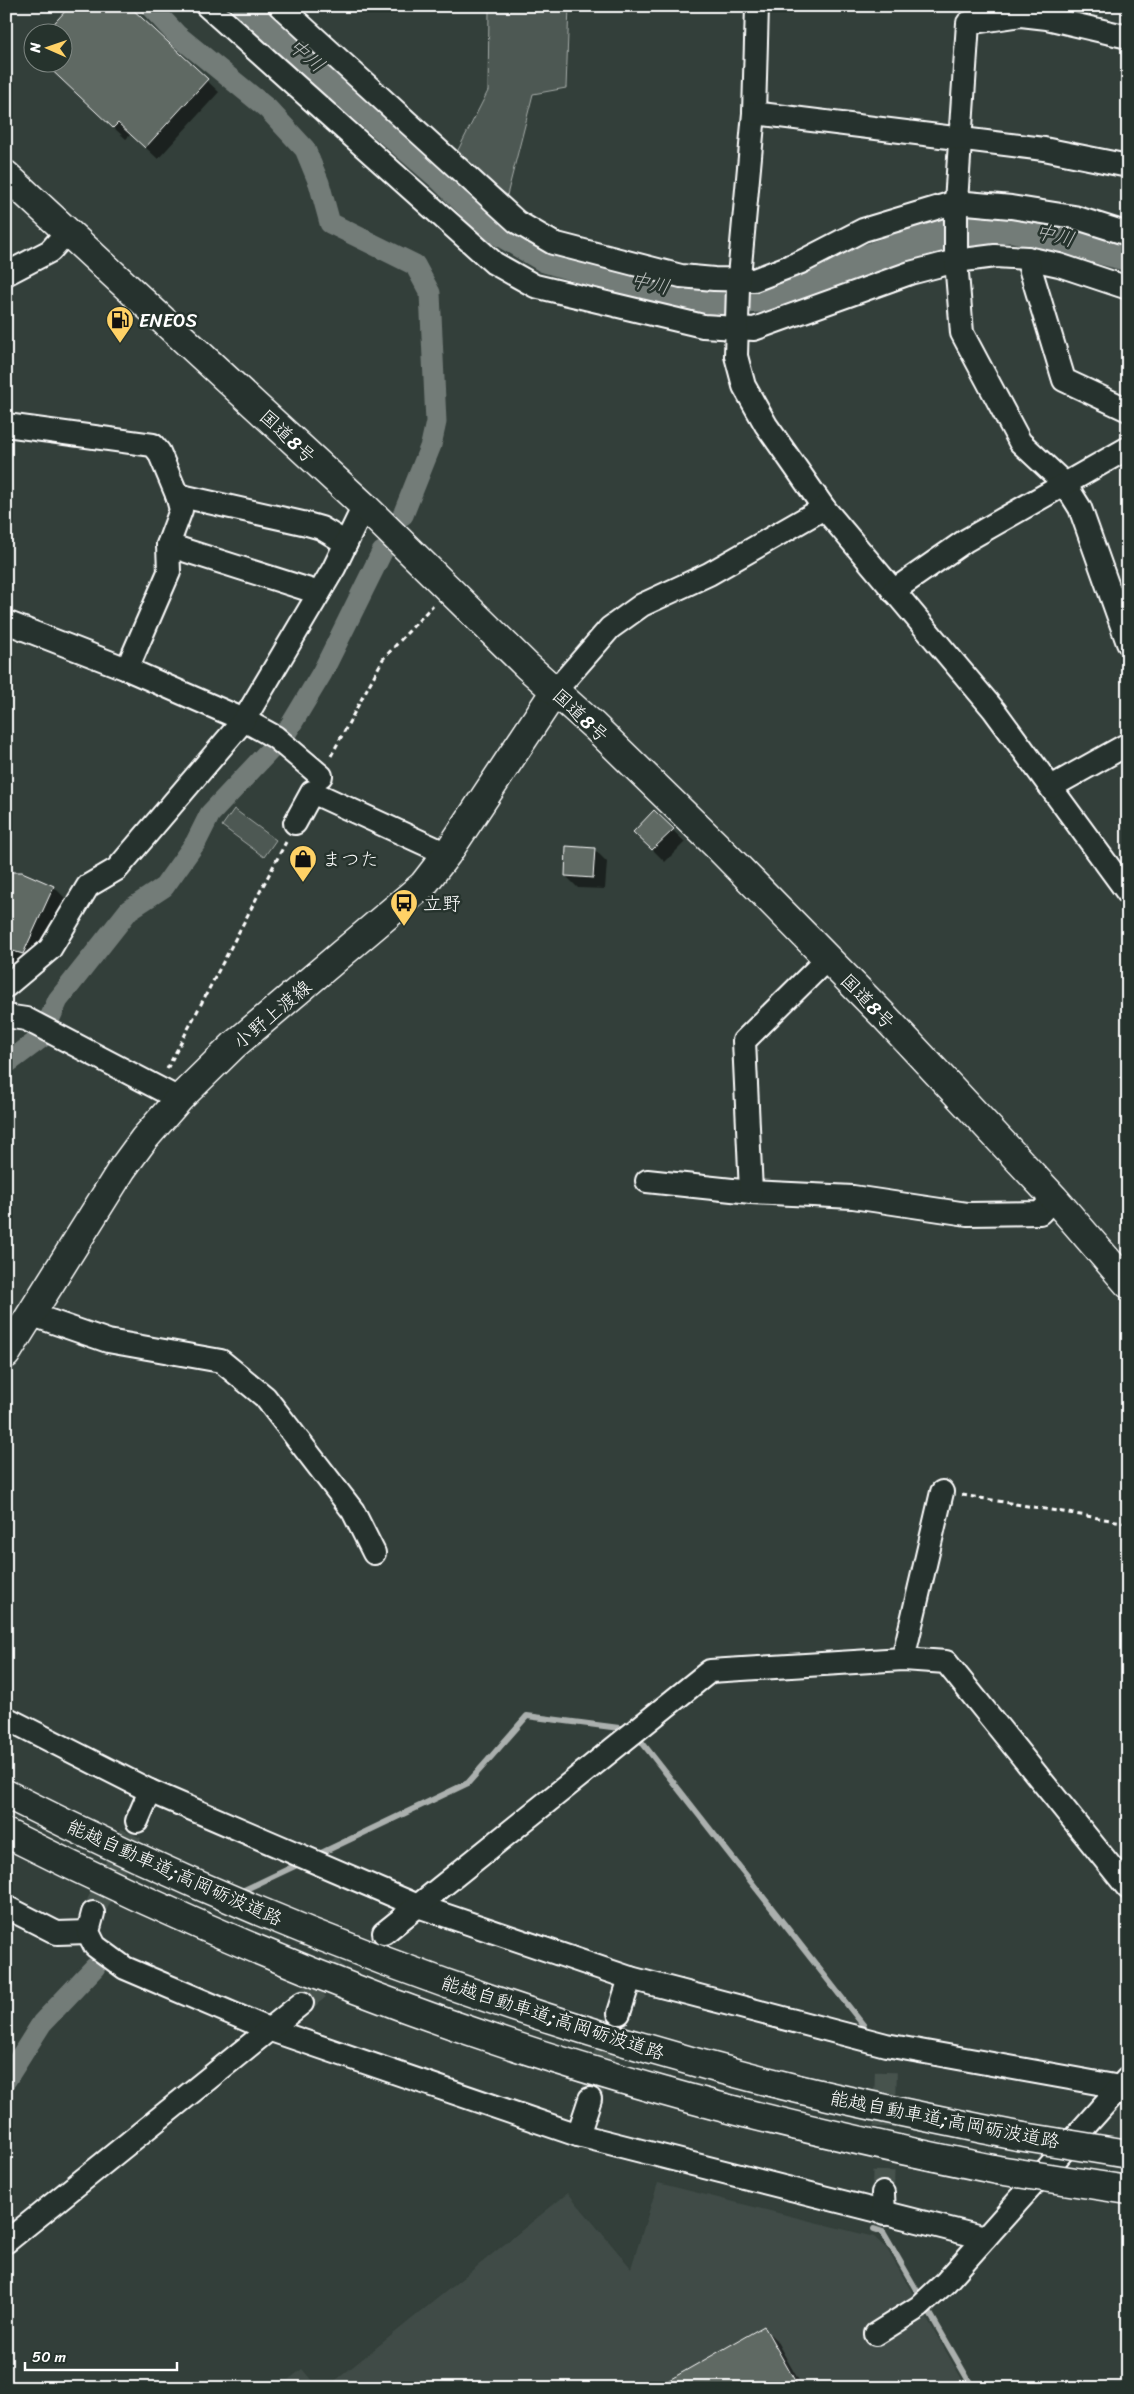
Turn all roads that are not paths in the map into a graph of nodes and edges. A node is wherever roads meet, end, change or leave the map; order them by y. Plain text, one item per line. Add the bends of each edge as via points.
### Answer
1 (207, 6) edge
2 (280, 6) edge
3 (757, 6) edge
4 (1046, 12) edge
5 (1128, 37) edge
6 (754, 112) junction
7 (959, 137) junction
8 (1128, 166) edge
9 (7, 177) edge
10 (956, 208) junction
11 (67, 232) junction
12 (1128, 234) edge
13 (956, 257) junction
14 (1027, 258) junction
15 (6, 274) edge
16 (738, 284) junction
17 (1128, 288) edge
18 (737, 324) junction
19 (1128, 410) edge
20 (6, 425) edge
21 (1128, 448) edge
22 (1065, 484) junction
23 (177, 496) junction
24 (364, 506) junction
25 (824, 508) junction
26 (346, 543) junction
27 (168, 545) junction
28 (893, 591) junction
29 (319, 592) junction
30 (6, 622) edge
31 (1128, 643) edge
32 (127, 670) junction
33 (555, 691) junction
34 (244, 720) junction
35 (1128, 744) edge
36 (316, 784) junction
37 (1051, 787) junction
38 (295, 823) road end
39 (447, 854) junction
40 (1128, 893) edge
41 (827, 959) junction
42 (6, 986) edge
43 (6, 1016) edge
44 (168, 1093) junction
45 (647, 1181) dead end
46 (750, 1192) junction
47 (1054, 1198) junction
48 (1128, 1284) edge
49 (30, 1314) junction
50 (6, 1354) edge
51 (942, 1492) road end
52 (374, 1553) dead end
53 (903, 1659) junction
54 (6, 1718) edge
55 (150, 1790) junction
56 (6, 1794) edge
57 (137, 1822) tunnel mouth
58 (6, 1833) edge
59 (1128, 1888) edge
60 (418, 1906) junction
61 (6, 1907) edge
62 (384, 1933) tunnel mouth
63 (630, 1978) junction
64 (302, 2003) tunnel mouth
65 (619, 2013) tunnel mouth
66 (271, 2030) junction
67 (1124, 2083) edge
68 (590, 2099) tunnel mouth
69 (578, 2135) junction
70 (1128, 2154) edge
71 (1128, 2190) edge
72 (986, 2238) junction
73 (6, 2242) edge
74 (876, 2334) dead end

1 - 18 street via 494,263 535,286 703,326
2 - 16 street via 517,222 554,243 672,274
3 - 6 street
4 - 5 street
4 - 7 street via 968,23
6 - 7 street
6 - 16 street
7 - 8 street via 1044,149
7 - 10 street
9 - 11 main road, 国道8号
10 - 12 street via 1011,206 1074,217
10 - 13 street
10 - 16 street via 863,230 801,262
11 - 15 street via 50,251
11 - 24 main road, 国道8号
13 - 14 street
13 - 18 street via 754,330
13 - 22 street via 962,333 1020,442
14 - 17 street
14 - 19 street via 1064,380
16 - 18 street
18 - 25 street via 736,356 744,386 766,425
20 - 23 street via 153,445
21 - 22 street
22 - 28 street via 965,541
22 - 31 street via 1080,508
23 - 26 street via 307,524 321,528
23 - 27 street via 180,510
24 - 26 street
24 - 33 main road, 国道8号
25 - 28 street
25 - 33 street via 710,574 642,605 610,628
26 - 29 street
27 - 29 street
27 - 32 street via 169,572
28 - 37 street via 994,710
29 - 34 street
30 - 32 street
32 - 34 street
33 - 39 main road, 小野上渡線
33 - 41 main road, 国道8号 via 710,840
34 - 36 street via 278,740
34 - 42 street via 117,869 88,886 50,949
35 - 37 street
36 - 38 street
36 - 39 street
37 - 40 street
39 - 44 main road, 小野上渡線 via 423,885 234,1046
41 - 46 street via 744,1042
41 - 47 main road, 国道8号
43 - 44 street via 26,1019
44 - 49 main road, 小野上渡線 via 144,1139
45 - 46 street
46 - 47 street via 853,1197 967,1214 1040,1213
47 - 48 main road, 国道8号
49 - 50 main road, 小野上渡線
49 - 52 street via 108,1341 221,1361 265,1397 353,1511
51 - 53 street
53 - 59 street via 946,1662
53 - 60 street via 710,1671
54 - 55 street
55 - 57 street
55 - 60 street
56 - 70 main road, 能越自動車道;高岡砺波道路, bridge via 189,1882 426,1977 551,2019 787,2086 1018,2136
58 - 71 main road, 能越自動車道;高岡砺波道路, bridge via 159,1908 277,1958 413,2011 537,2053 771,2120 998,2170
60 - 62 street
60 - 63 street
61 - 66 street via 57,1933 90,1923 95,1946 124,1968
63 - 65 street
63 - 67 street via 886,2055
64 - 66 street
66 - 69 street
66 - 73 street
67 - 72 street
68 - 69 street
69 - 72 street via 884,2203
72 - 74 street via 920,2307

